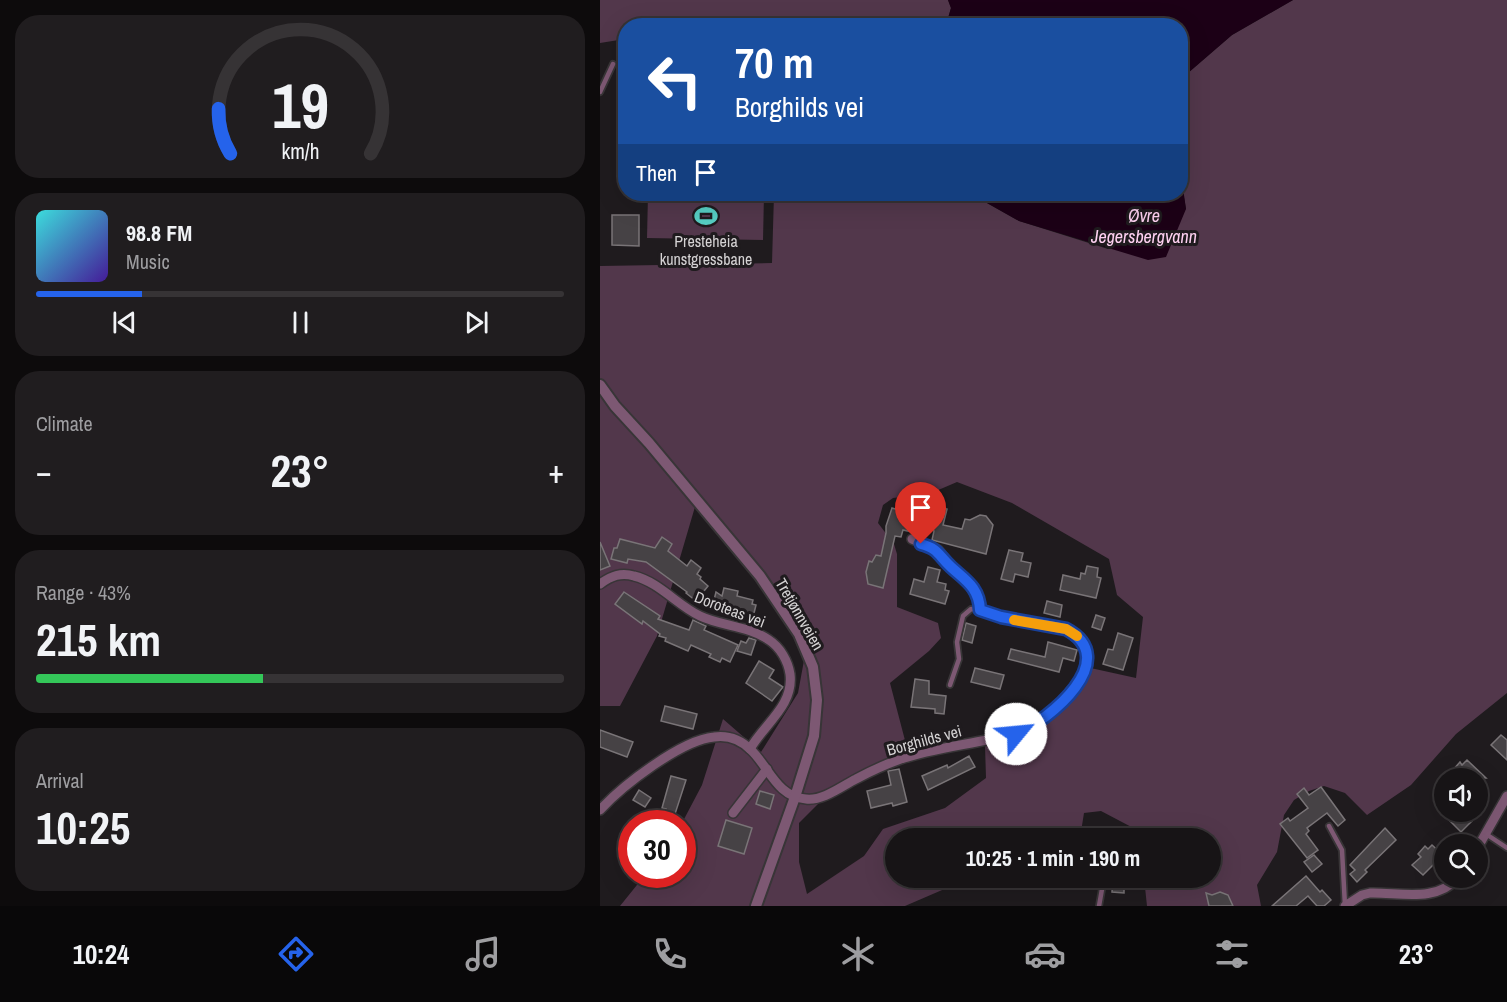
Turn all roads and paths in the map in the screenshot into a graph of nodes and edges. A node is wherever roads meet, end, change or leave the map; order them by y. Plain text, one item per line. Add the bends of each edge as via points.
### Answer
1 (613, 64) dead end
2 (600, 92) edge
3 (600, 385) edge
4 (912, 539) dead end
5 (600, 584) edge
6 (980, 610) junction
7 (950, 685) dead end
8 (750, 749) junction
9 (767, 769) junction
10 (1507, 796) edge
11 (795, 797) junction
12 (600, 810) edge
13 (733, 813) dead end
14 (1329, 826) dead end
15 (1486, 834) edge
16 (1488, 835) edge
17 (1507, 848) edge
18 (1102, 888) edge
19 (1446, 888) edge
20 (756, 906) edge
21 (1099, 906) edge
22 (1345, 906) edge

1 - 2 lane
3 - 11 street, Tretjønnveien via 760,576 807,651 816,684 816,718
4 - 6 street via 938,550 968,580
5 - 8 street, Doroteas vei via 619,574 642,578 702,617 752,632 774,644 789,669 789,691
6 - 7 lane via 971,609 963,616 957,642 959,659
6 - 11 street, Borghilds vei via 1066,629 1085,645 1087,666 1083,675 1057,707 1016,734 911,756 813,799
8 - 9 street
8 - 12 street via 727,737 694,743 656,764
9 - 11 street via 780,788
9 - 13 street
10 - 15 street
11 - 20 street, Tretjønnveien
14 - 22 lane via 1342,850
16 - 17 lane
18 - 21 lane
19 - 22 street via 1431,893 1370,893

